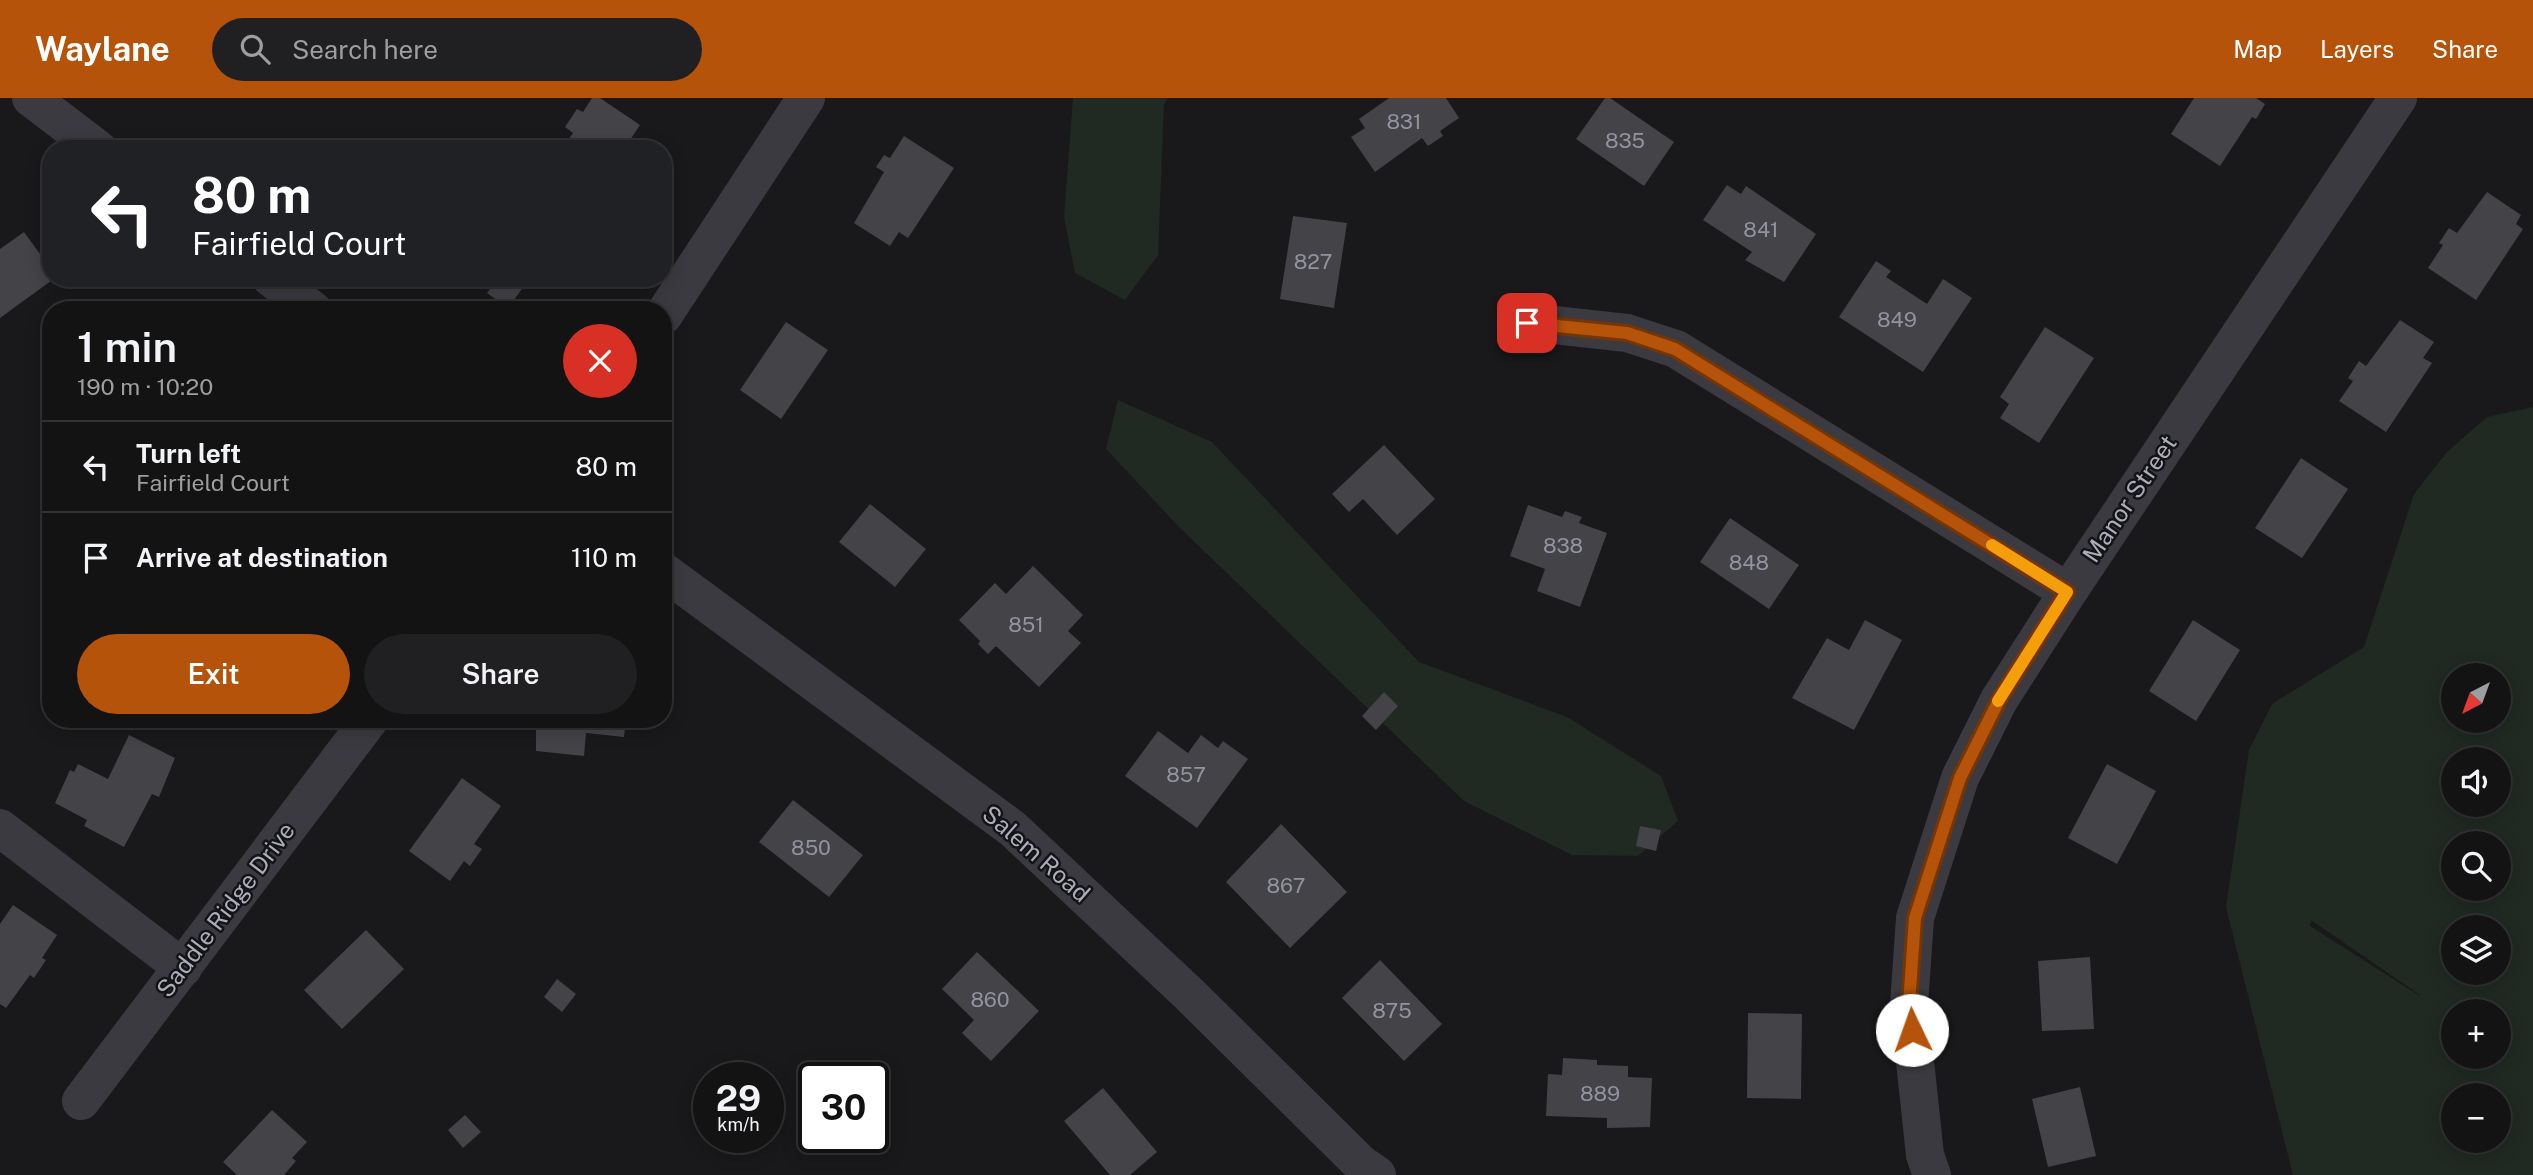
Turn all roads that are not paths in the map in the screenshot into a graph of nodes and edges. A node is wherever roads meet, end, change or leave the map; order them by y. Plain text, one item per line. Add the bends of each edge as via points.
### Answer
1 (31, 98) edge
2 (806, 98) edge
3 (2398, 98) edge
4 (87, 140) edge
5 (283, 287) edge
6 (301, 301) edge
7 (672, 302) edge
8 (1527, 323) dead end
9 (672, 578) edge
10 (2067, 592) junction
11 (363, 728) edge
12 (0, 828) edge
13 (183, 968) junction
14 (81, 1101) dead end
15 (1377, 1175) edge
16 (1932, 1175) edge

1 - 4 street
2 - 7 street
3 - 10 street, Manor Street
5 - 6 street
8 - 10 street via 1627,333 1675,349
9 - 15 street, Salem Road via 1013,829
10 - 16 street, Manor Street via 1999,700 1960,778 1915,918 1909,1005 1925,1155
11 - 13 street, Saddle Ridge Drive
12 - 13 street
13 - 14 street, Saddle Ridge Drive

